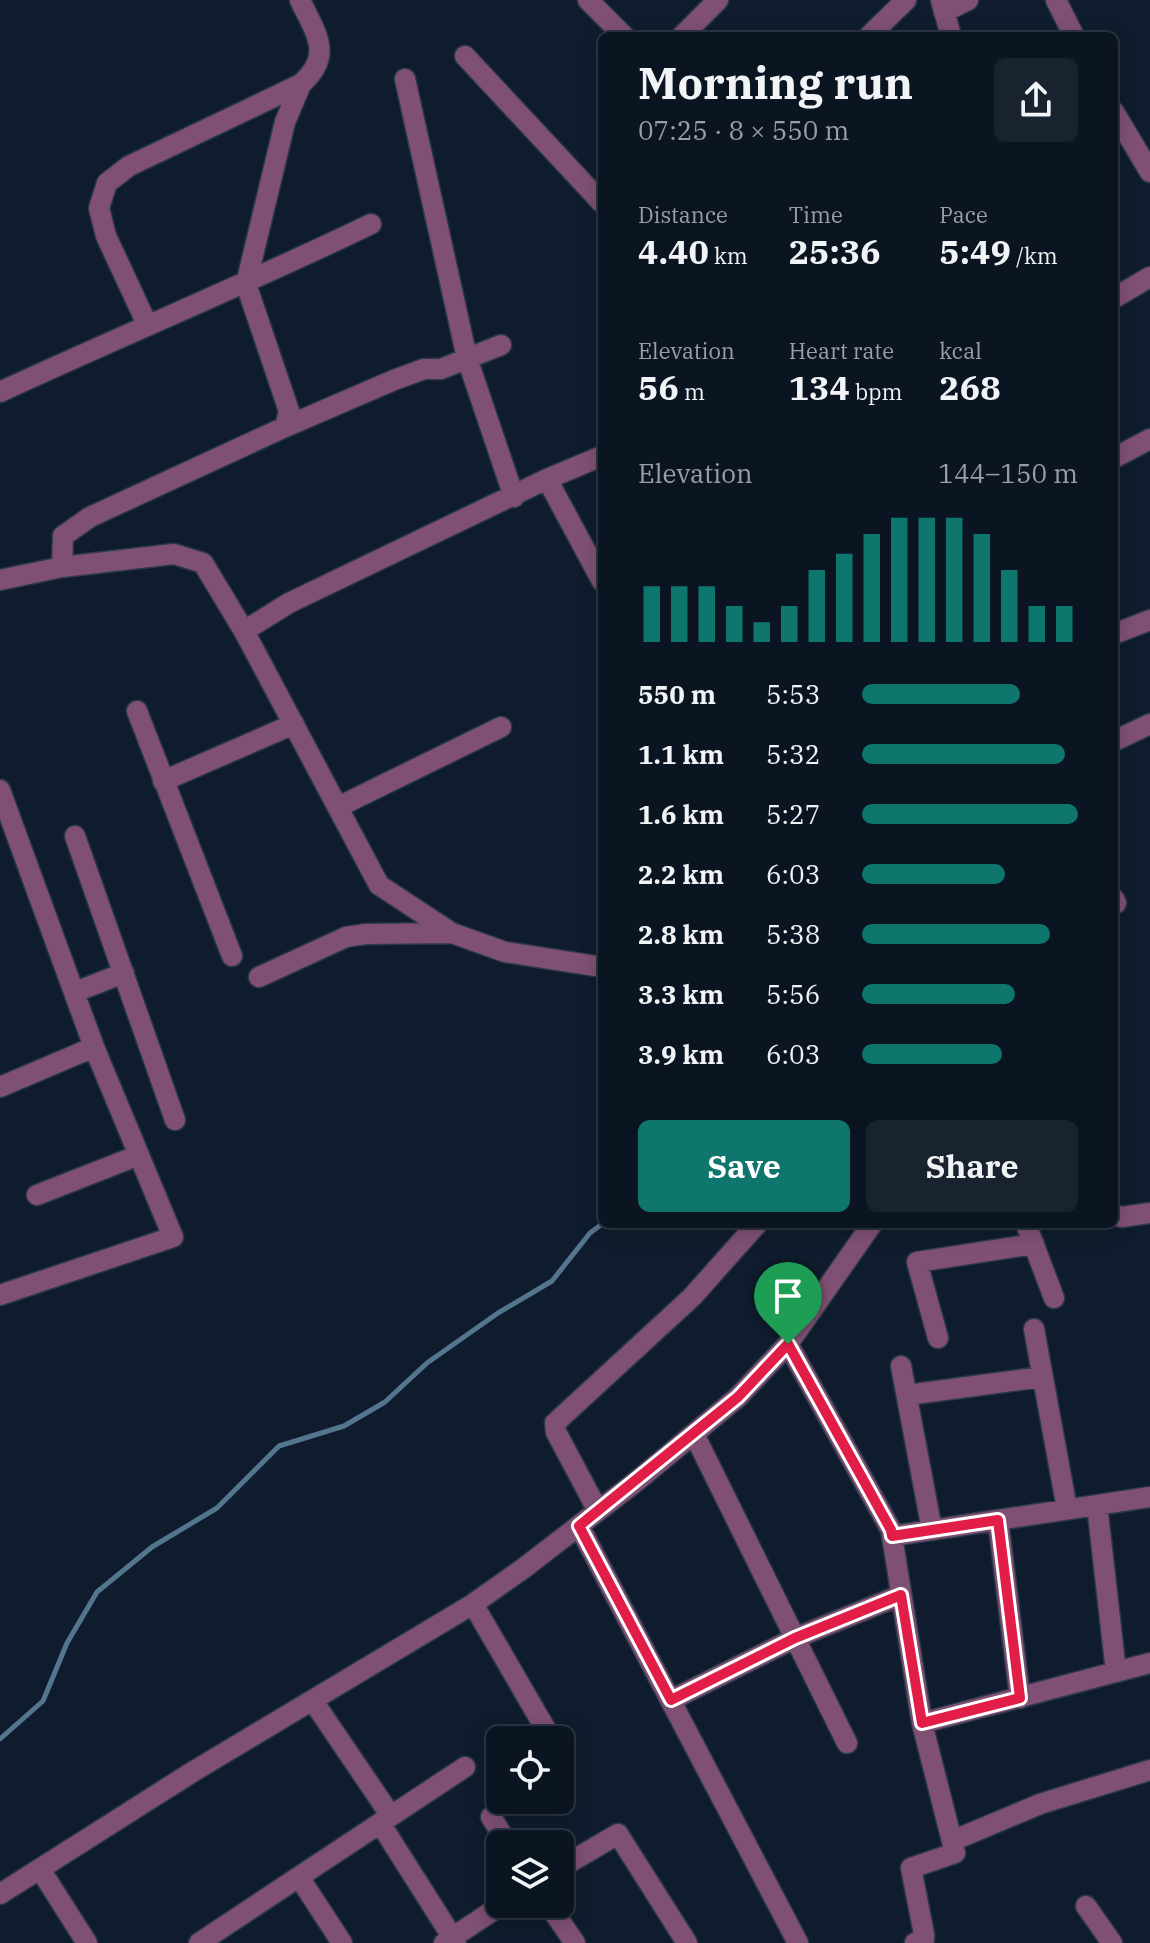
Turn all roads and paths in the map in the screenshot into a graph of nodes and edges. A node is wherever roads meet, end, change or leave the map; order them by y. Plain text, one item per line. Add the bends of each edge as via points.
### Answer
1 (300, 0) edge
2 (588, 0) edge
3 (718, 0) edge
4 (906, 0) edge
5 (968, 0) edge
6 (1056, 0) edge
7 (942, 6) edge
8 (620, 32) edge
9 (686, 32) edge
10 (873, 32) edge
11 (950, 32) edge
12 (1072, 32) edge
13 (465, 56) dead end
14 (405, 79) dead end
15 (301, 84) junction
16 (1118, 119) edge
17 (1150, 172) edge
18 (598, 199) edge
19 (371, 224) dead end
20 (1150, 277) edge
21 (246, 284) junction
22 (1118, 296) edge
23 (147, 324) junction
24 (501, 345) dead end
25 (467, 358) junction
26 (0, 392) edge
27 (285, 427) junction
28 (1150, 439) edge
29 (1118, 456) edge
30 (598, 458) edge
31 (547, 479) junction
32 (514, 497) junction
33 (62, 567) junction
34 (598, 574) edge
35 (0, 580) edge
36 (1147, 628) edge
37 (244, 631) junction
38 (1118, 633) edge
39 (137, 711) dead end
40 (294, 724) junction
41 (1150, 724) edge
42 (501, 727) dead end
43 (1118, 739) edge
44 (163, 781) junction
45 (0, 790) edge
46 (338, 807) junction
47 (75, 836) dead end
48 (452, 933) junction
49 (232, 956) dead end
50 (598, 966) edge
51 (124, 973) junction
52 (259, 977) dead end
53 (75, 992) junction
54 (94, 1047) junction
55 (0, 1087) edge
56 (175, 1120) dead end
57 (139, 1155) junction
58 (37, 1195) dead end
59 (1150, 1213) edge
60 (1118, 1216) edge
61 (753, 1228) edge
62 (869, 1228) edge
63 (1028, 1228) edge
64 (1034, 1244) junction
65 (0, 1294) edge
66 (1054, 1298) dead end
67 (1034, 1329) dead end
68 (938, 1338) dead end
69 (788, 1344) junction
70 (901, 1366) dead end
71 (1042, 1377) junction
72 (907, 1395) junction
73 (694, 1434) junction
74 (1150, 1497) edge
75 (1097, 1505) junction
76 (1067, 1509) junction
77 (598, 1511) junction
78 (998, 1520) junction
79 (579, 1526) junction
80 (932, 1530) junction
81 (892, 1536) junction
82 (901, 1595) junction
83 (473, 1604) junction
84 (795, 1638) junction
85 (1150, 1663) edge
86 (1116, 1672) junction
87 (1020, 1698) junction
88 (671, 1700) junction
89 (313, 1701) junction
90 (922, 1723) junction
91 (544, 1726) edge
92 (847, 1743) dead end
93 (465, 1767) dead end
94 (1150, 1770) edge
95 (491, 1817) dead end
96 (386, 1820) junction
97 (499, 1830) edge
98 (952, 1841) junction
99 (574, 1860) edge
100 (40, 1869) junction
101 (299, 1877) junction
102 (0, 1894) edge
103 (1086, 1906) dead end
104 (486, 1916) edge
105 (558, 1918) edge
106 (451, 1941) edge
107 (87, 1943) edge
108 (199, 1943) edge
109 (342, 1943) edge
110 (575, 1943) edge
111 (687, 1943) edge
112 (798, 1943) edge
113 (915, 1943) edge
114 (1112, 1943) edge

1 - 15 street via 321,59
2 - 8 street
3 - 9 street
4 - 10 street
5 - 7 street
6 - 12 street
7 - 11 street
13 - 18 street
14 - 25 street
15 - 21 street via 285,122
15 - 23 street via 129,166 107,183 99,208 106,236
16 - 17 street
19 - 21 street
20 - 22 street
21 - 23 street
21 - 27 street via 289,411
23 - 26 street
24 - 25 street
25 - 27 street via 394,380
25 - 32 street
27 - 33 street via 90,517 63,536
28 - 29 street
30 - 31 street
31 - 32 street
31 - 34 street
32 - 37 street via 289,603
33 - 35 street
33 - 37 street via 174,554 203,563
36 - 38 street
37 - 40 street
39 - 44 street
40 - 44 street
40 - 46 street
41 - 43 street
42 - 46 street
44 - 49 street
45 - 53 street
46 - 48 street via 379,885
47 - 51 street
48 - 50 street via 505,952
48 - 52 street via 346,937
51 - 53 street
51 - 56 street
53 - 54 street
54 - 55 street
54 - 57 street
57 - 58 street
57 - 65 street via 173,1237
59 - 60 street
61 - 77 street via 692,1297 555,1423
62 - 69 street
63 - 64 street
64 - 66 street
64 - 68 street via 917,1262
67 - 71 street
69 - 73 street
69 - 81 street
70 - 72 street
71 - 72 street
71 - 76 street
72 - 80 street
73 - 77 street
73 - 84 street
74 - 75 street
75 - 76 street
75 - 86 street
76 - 78 street
77 - 79 street
78 - 80 street
78 - 87 street
79 - 83 street
79 - 88 street
80 - 81 street
81 - 82 street
82 - 84 street
82 - 90 street
83 - 89 street
83 - 91 street
84 - 88 street
84 - 92 street
85 - 86 street
86 - 87 street
87 - 90 street
88 - 112 street
89 - 96 street
89 - 100 street
90 - 98 street
93 - 96 street
94 - 98 street via 1040,1804
95 - 97 street
96 - 101 street
96 - 106 street
98 - 113 street via 955,1853 911,1868 924,1934
99 - 111 street via 618,1834
100 - 102 street
100 - 107 street
101 - 108 street
101 - 109 street
103 - 114 street
104 - 106 street
105 - 110 street

